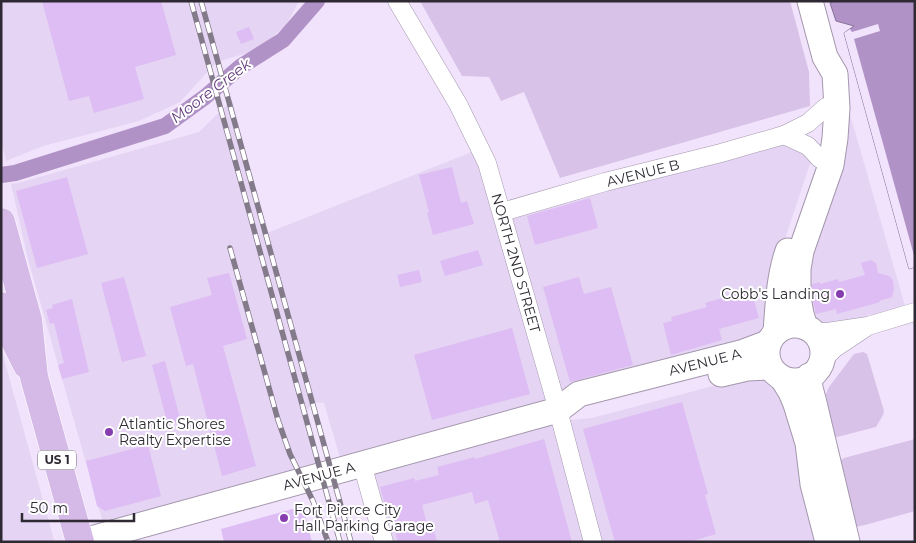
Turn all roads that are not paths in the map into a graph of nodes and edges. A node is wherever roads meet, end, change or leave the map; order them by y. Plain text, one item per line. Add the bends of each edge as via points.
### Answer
1 (397, 1) edge
2 (810, 1) edge
3 (825, 57) junction
4 (826, 107) junction
5 (784, 135) junction
6 (820, 159) junction
7 (502, 212) junction
8 (1, 222) edge
9 (802, 230) junction
10 (1, 306) edge
11 (915, 312) edge
12 (868, 326) junction
13 (809, 330) junction
14 (772, 338) junction
15 (815, 369) junction
16 (695, 373) junction
17 (776, 373) junction
18 (34, 377) junction
19 (558, 410) junction
20 (818, 453) junction
21 (362, 464) junction
22 (80, 542) edge
23 (384, 542) edge
24 (593, 542) edge
25 (828, 542) edge
26 (847, 542) edge

1 - 7 street, NORTH 2ND STREET via 458,104 487,163
2 - 3 street
3 - 4 street
3 - 9 street via 835,74 835,138 831,166
4 - 5 street, AVENUE B via 808,123
4 - 6 street
5 - 6 street via 808,146
5 - 7 street, AVENUE B
6 - 9 street
7 - 19 street, NORTH 2ND STREET
8 - 18 main road, US 1 via 28,320
9 - 13 street via 798,285 801,314
9 - 14 street via 784,262
10 - 18 main road, US 1 via 8,327
11 - 12 street
12 - 13 street via 827,332
12 - 15 street via 835,348
13 - 14 street via 789,326
13 - 15 street via 819,338 823,352
14 - 16 street, AVENUE A
14 - 17 street via 766,351 767,360
15 - 17 street via 801,380 792,381
15 - 20 street via 813,399
16 - 17 street, AVENUE A via 747,368
16 - 19 street, AVENUE A via 579,394
17 - 20 street via 791,392 808,443
18 - 22 main road, US 1
19 - 21 street, AVENUE A
19 - 24 street, NORTH 2ND STREET
20 - 25 street via 813,484
20 - 26 street
21 - 22 street, AVENUE A
21 - 23 street

